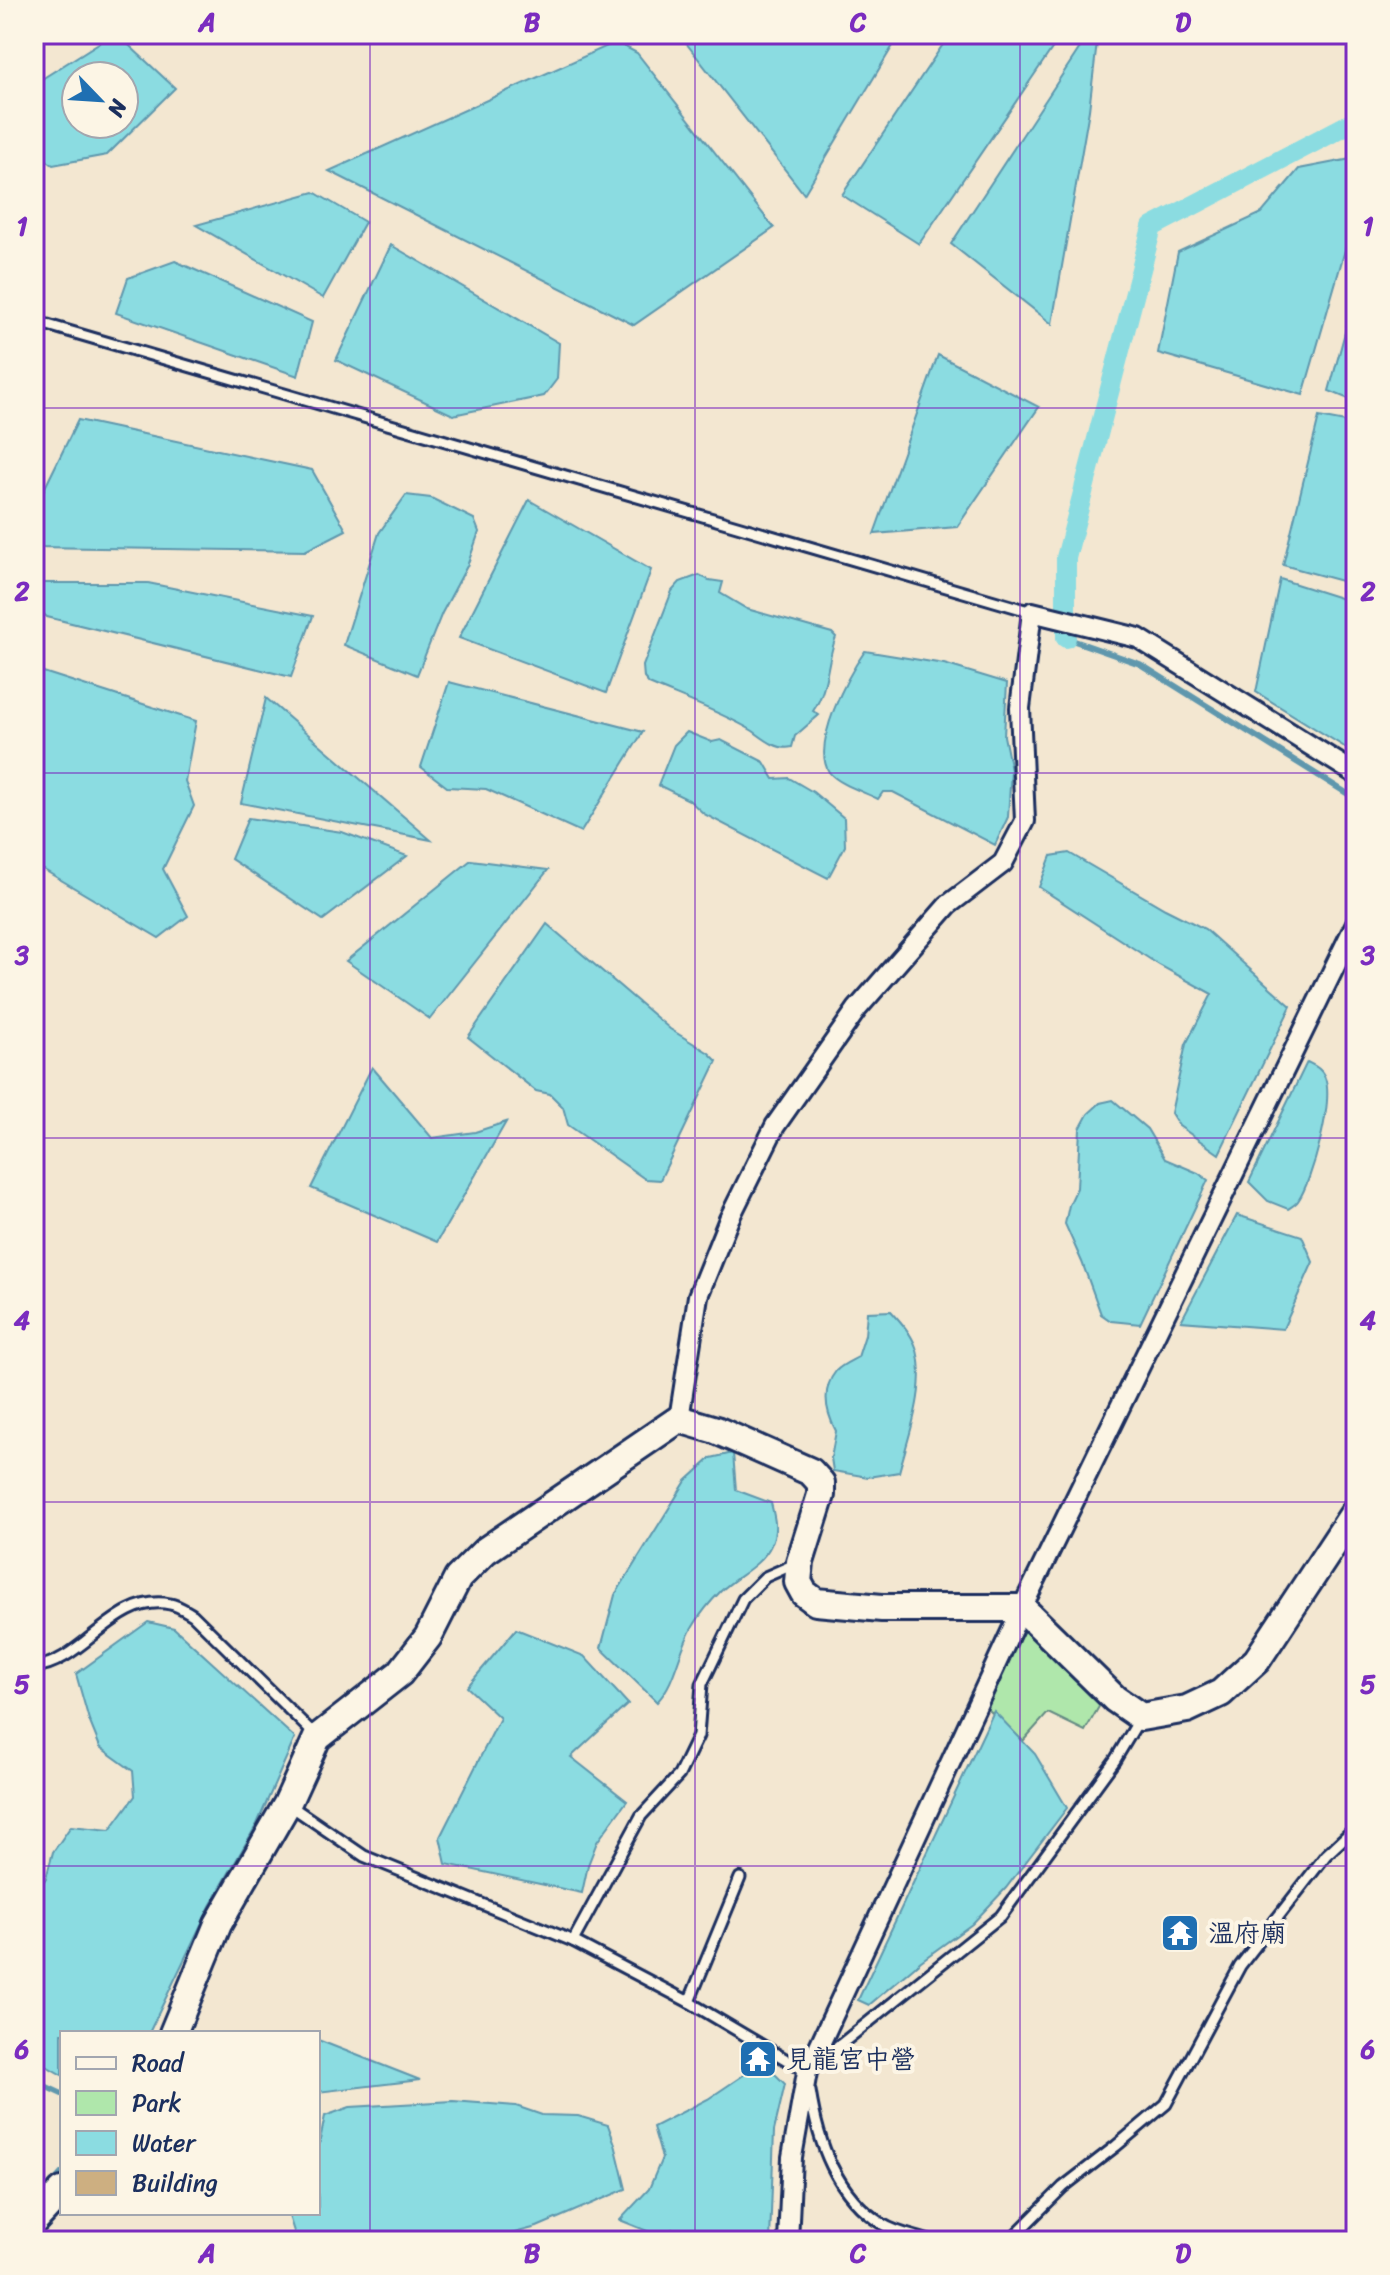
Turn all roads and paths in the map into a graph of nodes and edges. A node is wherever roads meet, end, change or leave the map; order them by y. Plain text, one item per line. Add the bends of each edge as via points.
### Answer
1 (34, 321) edge
2 (1032, 612) junction
3 (1356, 774) edge
4 (1356, 923) edge
5 (679, 1419) junction
6 (1356, 1510) edge
7 (800, 1562) junction
8 (1022, 1608) junction
9 (34, 1667) edge
10 (1141, 1717) junction
11 (317, 1738) junction
12 (287, 1804) junction
13 (1356, 1827) edge
14 (740, 1878) dead end
15 (573, 1941) junction
16 (689, 2002) junction
17 (174, 2031) edge
18 (807, 2072) junction
19 (60, 2193) edge
20 (34, 2221) edge
21 (788, 2241) edge
22 (930, 2241) edge
23 (1009, 2241) edge

1 - 2 lane
2 - 3 street via 1138,638
2 - 5 street via 1020,708 1025,821 1003,863 948,905 857,1009 775,1126 698,1296
4 - 8 street
5 - 7 street via 811,1472 821,1483
5 - 11 street via 485,1551 458,1578 428,1637 400,1673
6 - 10 street via 1257,1660 1221,1693 1187,1709
7 - 8 street via 798,1582 816,1602 882,1608
7 - 15 lane via 765,1577 743,1599 702,1684 698,1736 679,1775 641,1816
8 - 10 street via 1115,1699
8 - 18 street
9 - 11 lane via 58,1660 121,1614 145,1604 171,1604 193,1615
10 - 18 lane via 1001,1916
11 - 12 street
12 - 15 lane via 364,1856
12 - 17 street via 218,1924
13 - 23 lane via 1326,1855 1240,1966 1166,2104 1063,2187
14 - 16 lane
15 - 16 lane
16 - 18 lane
18 - 21 street via 792,2157
18 - 22 lane via 816,2131 846,2194 884,2225
19 - 20 street

